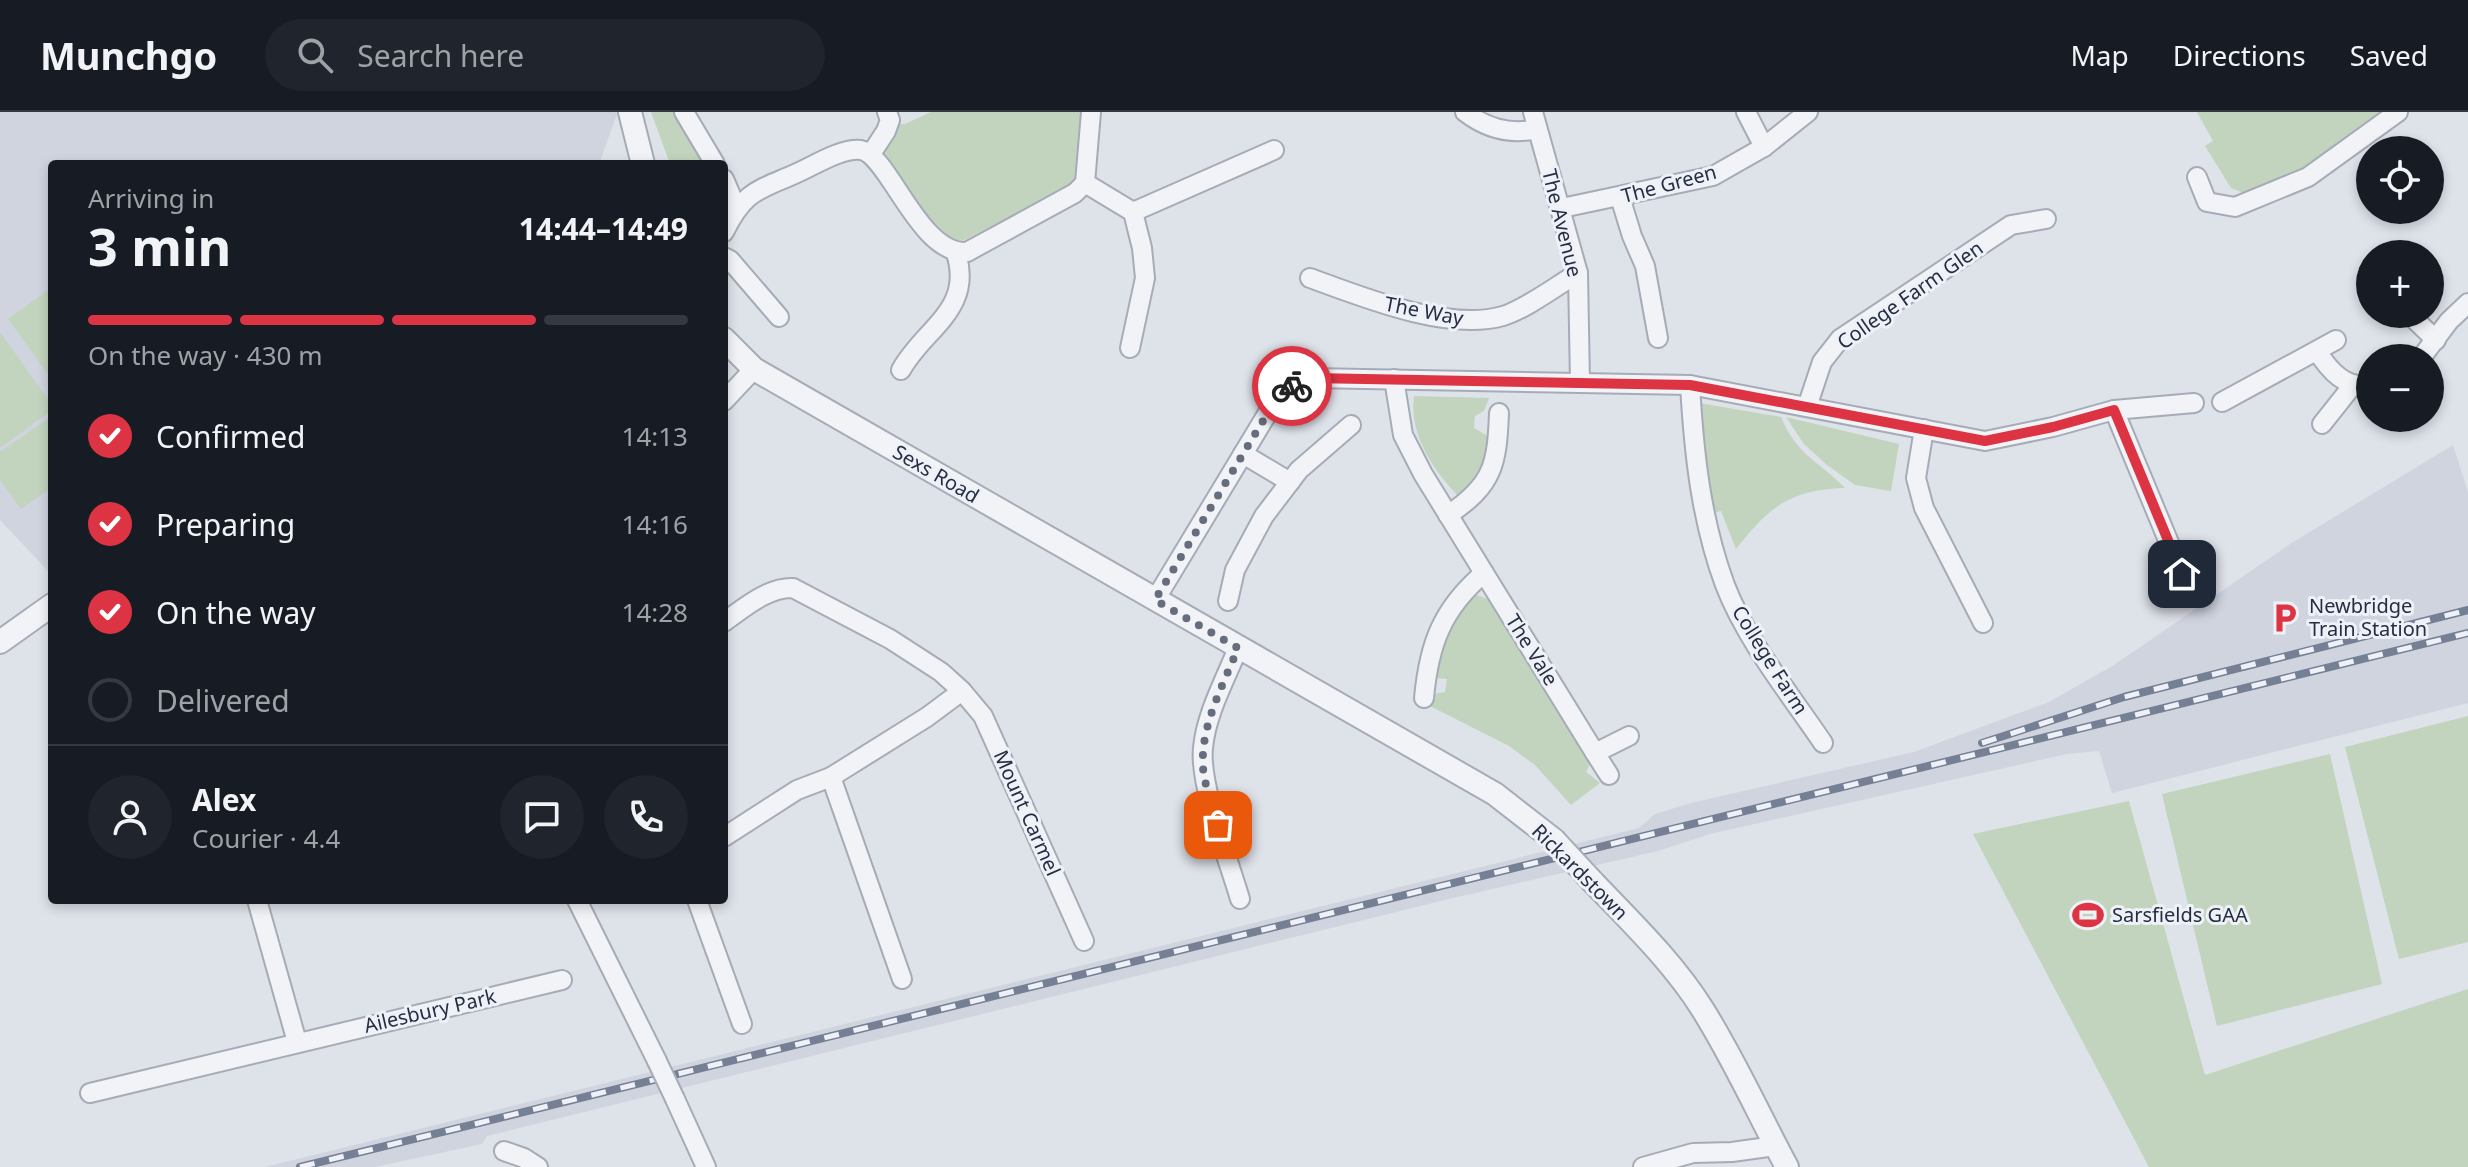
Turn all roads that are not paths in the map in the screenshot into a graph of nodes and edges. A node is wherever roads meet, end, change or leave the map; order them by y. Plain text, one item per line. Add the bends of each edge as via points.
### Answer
1 (630, 112) edge
2 (684, 112) edge
3 (887, 112) edge
4 (1091, 112) edge
5 (1465, 112) edge
6 (1746, 112) edge
7 (1808, 112) edge
8 (2398, 112) edge
9 (1535, 121) edge
10 (1764, 147) junction
11 (1274, 150) dead end
12 (871, 154) junction
13 (642, 160) edge
14 (713, 160) edge
15 (2197, 177) dead end
16 (1085, 183) junction
17 (728, 188) edge
18 (1620, 197) junction
19 (736, 207) junction
20 (1562, 208) junction
21 (1133, 212) junction
22 (2046, 219) dead end
23 (728, 224) edge
24 (956, 253) junction
25 (728, 259) edge
26 (1578, 273) junction
27 (1310, 278) dead end
28 (2468, 303) edge
29 (779, 317) dead end
30 (2424, 328) edge
31 (1658, 338) dead end
32 (2336, 340) dead end
33 (2436, 340) junction
34 (728, 343) edge
35 (2433, 344) edge
36 (1130, 348) dead end
37 (2317, 351) junction
38 (754, 369) junction
39 (901, 370) dead end
40 (1394, 379) junction
41 (1580, 383) junction
42 (2356, 383) edge
43 (1690, 385) junction
44 (2356, 391) edge
45 (728, 397) edge
46 (2222, 402) dead end
47 (2194, 403) dead end
48 (1807, 407) junction
49 (2114, 410) junction
50 (1499, 413) dead end
51 (2322, 424) dead end
52 (1351, 425) dead end
53 (1924, 429) junction
54 (1243, 454) junction
55 (1290, 482) junction
56 (1448, 515) junction
57 (1484, 573) junction
58 (2192, 584) dead end
59 (1155, 600) junction
60 (1228, 601) dead end
61 (48, 608) edge
62 (728, 619) edge
63 (1983, 623) dead end
64 (0, 642) edge
65 (1238, 648) junction
66 (962, 691) junction
67 (1424, 698) dead end
68 (1629, 736) dead end
69 (1823, 743) dead end
70 (1595, 753) junction
71 (1609, 775) dead end
72 (831, 777) junction
73 (728, 834) edge
74 (1240, 899) dead end
75 (258, 904) edge
76 (579, 904) edge
77 (698, 904) edge
78 (1084, 941) dead end
79 (902, 979) dead end
80 (562, 980) dead end
81 (742, 1024) dead end
82 (297, 1042) junction
83 (90, 1093) dead end
84 (1775, 1146) junction
85 (504, 1151) dead end
86 (538, 1167) edge
87 (706, 1167) edge
88 (1643, 1167) edge
89 (1787, 1167) edge

1 - 13 street
2 - 14 street
3 - 12 street via 886,131
4 - 16 street
5 - 9 street via 1495,129 1519,133
6 - 10 street
7 - 10 street, The Green
8 - 15 street via 2308,177 2235,207 2207,202
9 - 20 street, The Avenue
10 - 18 street, The Green via 1713,176
11 - 21 street
12 - 19 street via 842,153 753,192
12 - 24 street via 912,212
16 - 21 street
16 - 24 street via 967,252
17 - 19 street
18 - 20 street, The Green
18 - 31 street via 1645,266
19 - 23 street
20 - 26 street, The Avenue
21 - 36 street via 1145,278
22 - 48 street, College Farm Glen via 2011,225 1840,339 1822,362
24 - 39 street via 961,285 949,311
25 - 29 street
26 - 27 street, The Way via 1504,316 1473,320 1376,302
26 - 41 street, The Avenue
28 - 33 street
30 - 33 street
32 - 37 street
33 - 35 street
34 - 38 street, Sexs Road
37 - 42 street via 2330,372
37 - 46 street
38 - 45 street
38 - 59 street, Sexs Road
40 - 41 street
40 - 54 street via 1311,378 1281,391
40 - 56 street, The Vale via 1403,435
41 - 43 street
43 - 48 street
43 - 69 street, College Farm via 1704,518 1726,588 1755,642
44 - 51 street
47 - 49 street
48 - 53 street
49 - 53 street via 1985,441
49 - 58 street via 2182,574
50 - 56 street via 1498,447 1488,480
52 - 55 street
53 - 63 street via 1916,478 1924,508
54 - 55 street
54 - 59 street
55 - 60 street via 1264,516 1235,570
56 - 57 street, The Vale
57 - 67 street via 1452,606 1434,637
57 - 70 street, The Vale
59 - 65 street, Rickardstown
61 - 64 street
62 - 66 street, Mount Carmel via 766,595 793,588 890,639
65 - 74 street via 1203,748 1204,776
65 - 84 street, Rickardstown, bridge via 1495,794 1554,840 1659,952 1702,1008
66 - 72 street
66 - 78 street, Mount Carmel via 983,716
68 - 70 street
70 - 71 street, The Vale
72 - 73 street via 797,790
72 - 79 street
75 - 82 street
76 - 87 street, bridge
77 - 81 street
80 - 82 street, Ailesbury Park
82 - 83 street, Ailesbury Park
84 - 88 street via 1693,1153
84 - 89 street, Rickardstown
85 - 86 street

